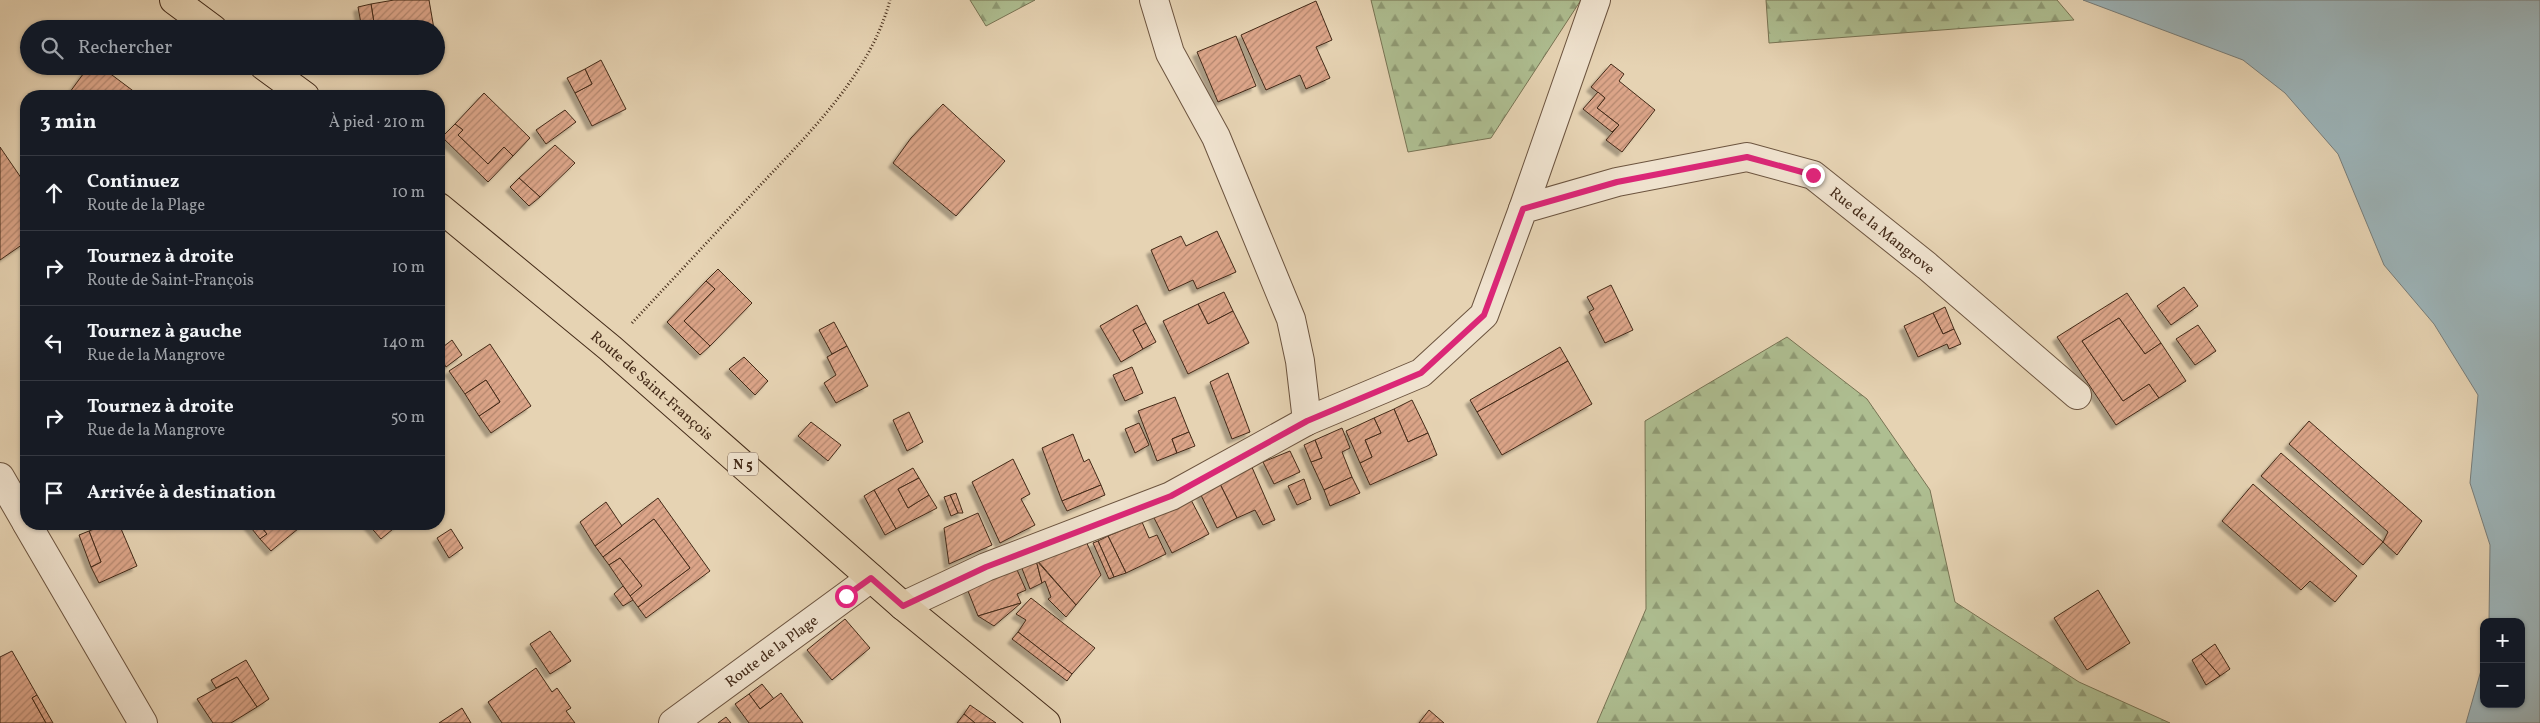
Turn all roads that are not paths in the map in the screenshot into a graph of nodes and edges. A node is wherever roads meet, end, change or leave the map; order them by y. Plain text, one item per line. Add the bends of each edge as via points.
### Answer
1 (174, 0) edge
2 (1154, 0) edge
3 (1596, 0) edge
4 (201, 20) edge
5 (276, 75) edge
6 (297, 90) edge
7 (1523, 209) junction
8 (445, 211) edge
9 (2077, 395) dead end
10 (1307, 421) junction
11 (0, 477) edge
12 (20, 511) edge
13 (31, 530) edge
14 (871, 578) junction
15 (903, 606) junction
16 (143, 723) edge
17 (673, 723) edge
18 (1046, 723) edge

1 - 4 main road
2 - 10 street via 1170,53 1216,137 1291,319
3 - 7 street
5 - 6 main road
7 - 9 street, Rue de la Mangrove via 1617,182 1747,157 1813,175 1927,266
7 - 10 street via 1484,315 1421,373
8 - 14 main road, Route de Saint-François / N 5 via 610,348
10 - 15 street via 1171,496 986,567
11 - 12 street
13 - 16 street
14 - 15 main road, Route de Saint-François / N 5
14 - 17 street, Route de la Plage
15 - 18 main road, Route de Saint-François / N 5

